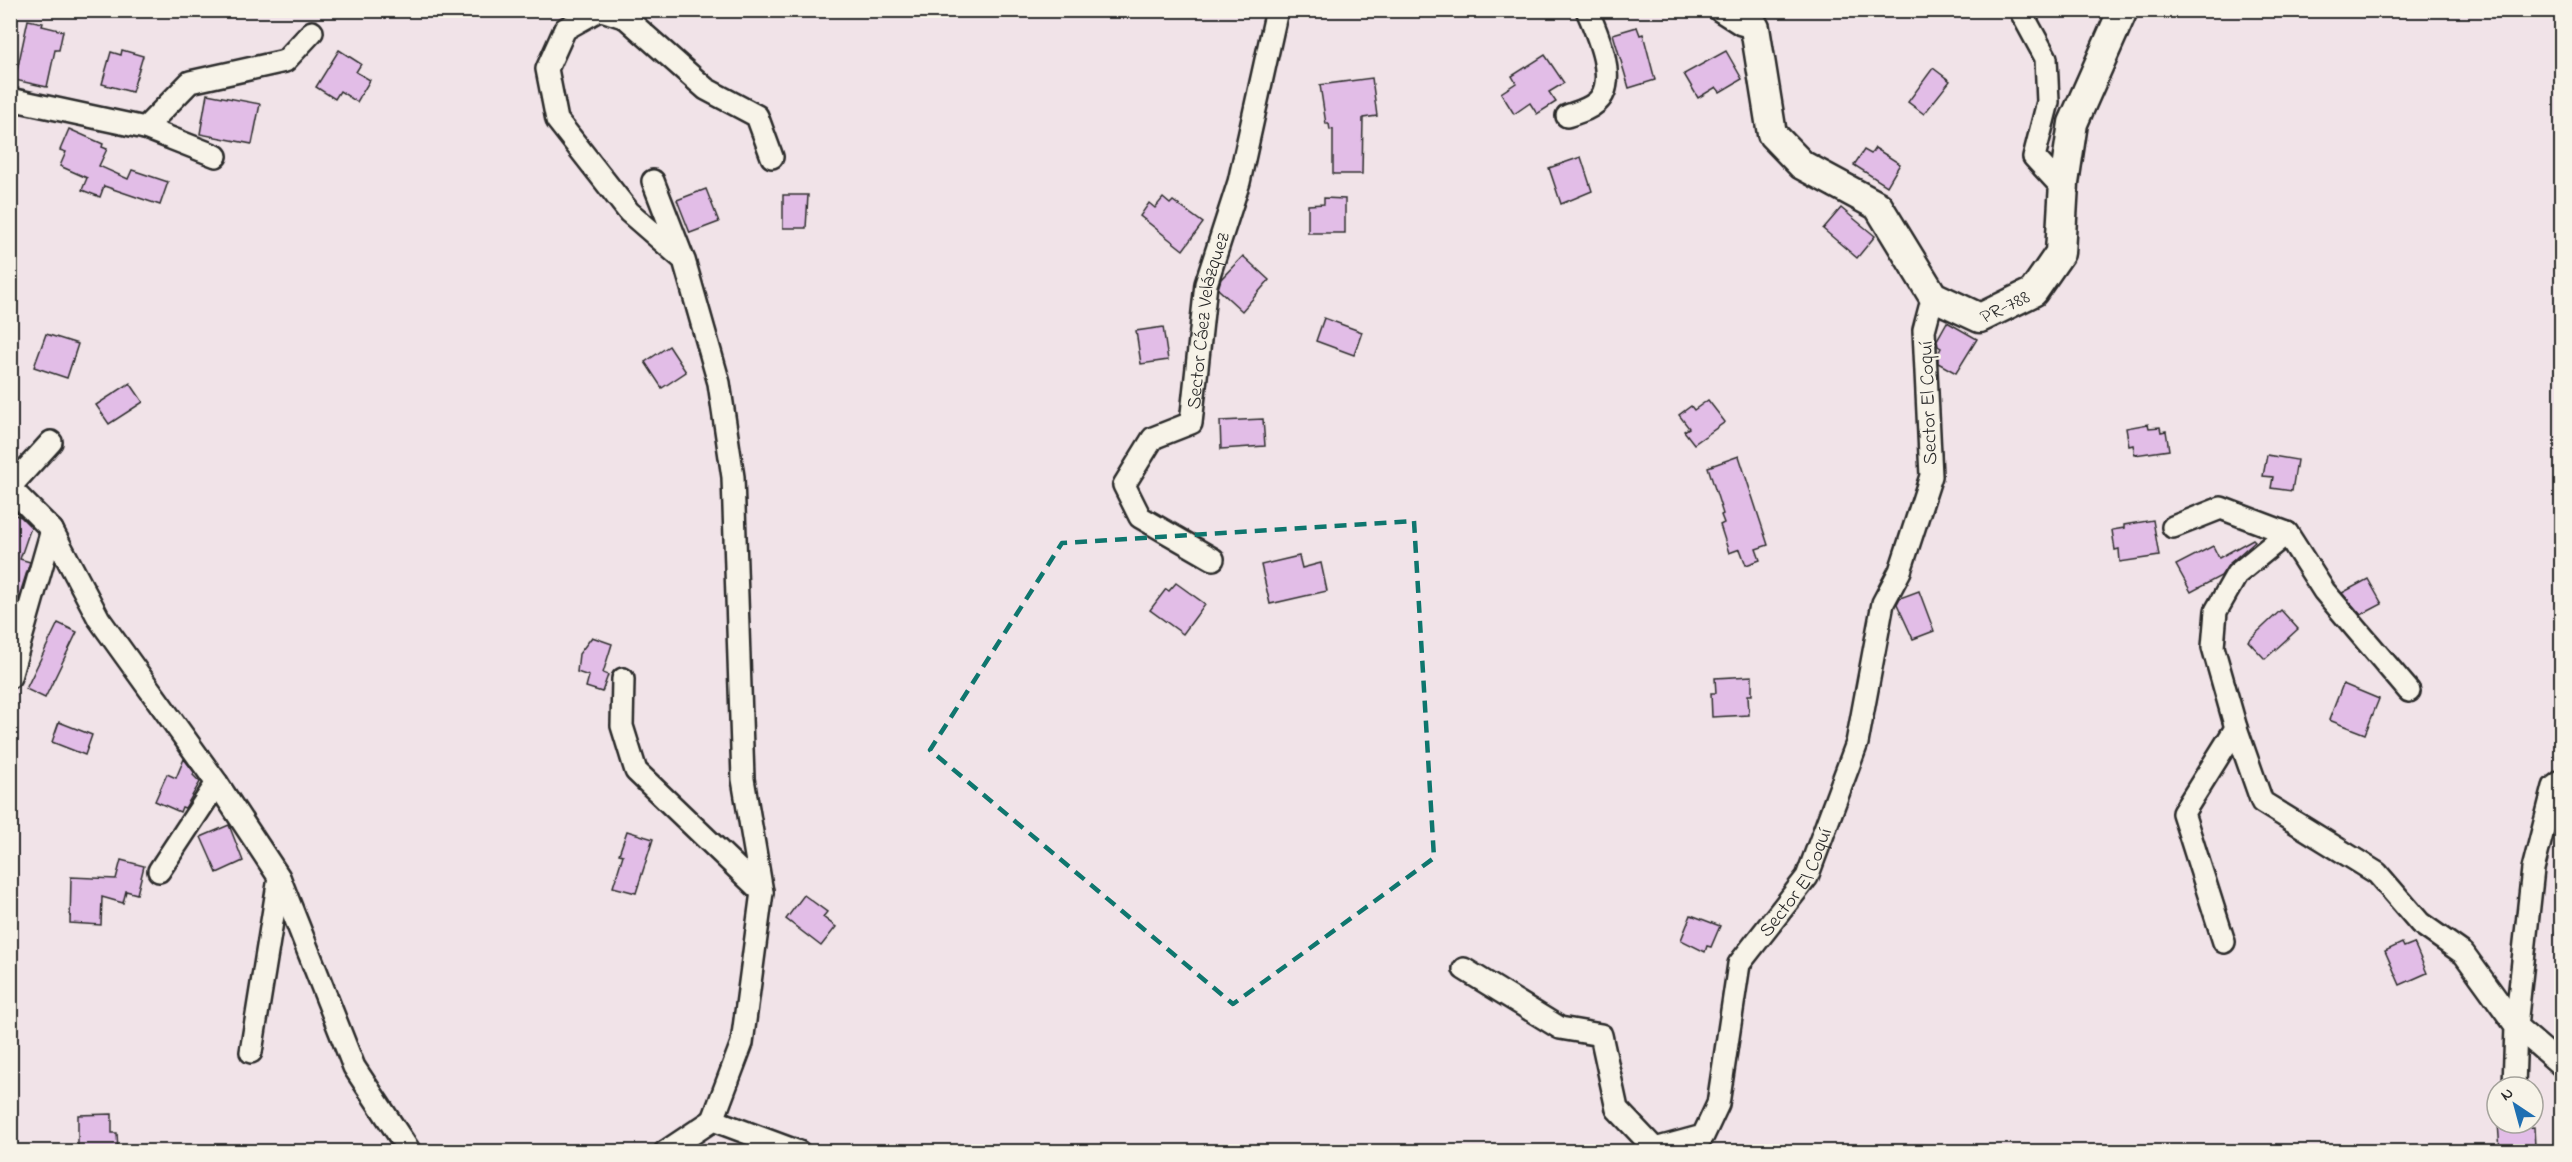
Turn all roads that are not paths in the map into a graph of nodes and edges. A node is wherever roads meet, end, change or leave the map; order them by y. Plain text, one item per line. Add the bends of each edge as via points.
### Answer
1 (601, 10) edge
2 (1277, 10) edge
3 (1587, 10) edge
4 (1719, 10) edge
5 (2020, 10) edge
6 (2123, 10) edge
7 (1750, 19) edge
8 (312, 32) dead end
9 (10, 99) edge
10 (1567, 116) dead end
11 (145, 128) junction
12 (216, 156) dead end
13 (772, 157) dead end
14 (653, 181) dead end
15 (2064, 183) junction
16 (684, 260) junction
17 (1933, 296) junction
18 (51, 442) dead end
19 (10, 488) edge
20 (2173, 527) dead end
21 (52, 530) junction
22 (2287, 533) junction
23 (1213, 560) dead end
24 (10, 677) edge
25 (623, 679) dead end
26 (2409, 691) dead end
27 (2236, 728) junction
28 (2562, 781) edge
29 (217, 783) junction
30 (159, 871) dead end
31 (279, 878) junction
32 (762, 892) junction
33 (2224, 942) dead end
34 (1464, 969) dead end
35 (2516, 1026) junction
36 (250, 1052) dead end
37 (2562, 1066) edge
38 (2514, 1075) edge
39 (713, 1120) junction
40 (410, 1152) edge
41 (665, 1152) edge
42 (799, 1152) edge

1 - 13 street via 626,18 706,89 757,116
1 - 16 street via 565,29 547,69 557,120 629,212
2 - 23 street, Sector Cáez Velázquez via 1239,182 1206,284 1191,423 1153,438 1124,485 1140,517
3 - 10 street via 1600,41 1608,83 1599,101
4 - 7 street via 1741,24
5 - 15 street via 2046,58 2048,102 2034,158 2056,182
6 - 15 street, PR-788 / PR-788 via 2073,123
7 - 17 street via 1772,134 1802,165 1878,206
8 - 11 street via 285,61 190,81
9 - 11 street
11 - 12 street
14 - 16 street
15 - 17 street, PR-788 / PR-788 via 2061,253 2032,292 1980,318
16 - 32 street via 719,383 733,477 743,779
17 - 34 street, Sector El Coquí via 1924,330 1930,476 1900,571 1883,603 1857,743 1807,877 1739,963 1718,1104 1703,1136 1654,1149 1617,1109 1601,1035 1560,1028
18 - 19 street
19 - 21 street
20 - 22 street via 2222,508
21 - 24 street
21 - 29 street via 99,619
22 - 26 street via 2324,591
22 - 27 street via 2238,574 2216,611 2213,647
25 - 32 street via 622,726 636,771
27 - 33 street via 2183,813
27 - 35 street via 2262,802 2377,873 2420,923 2464,954
28 - 35 street via 2554,787 2533,869
29 - 30 street
29 - 31 street
31 - 36 street
31 - 40 street via 354,1067
32 - 39 street via 742,1043
35 - 37 street
35 - 38 street
39 - 41 street
39 - 42 street

